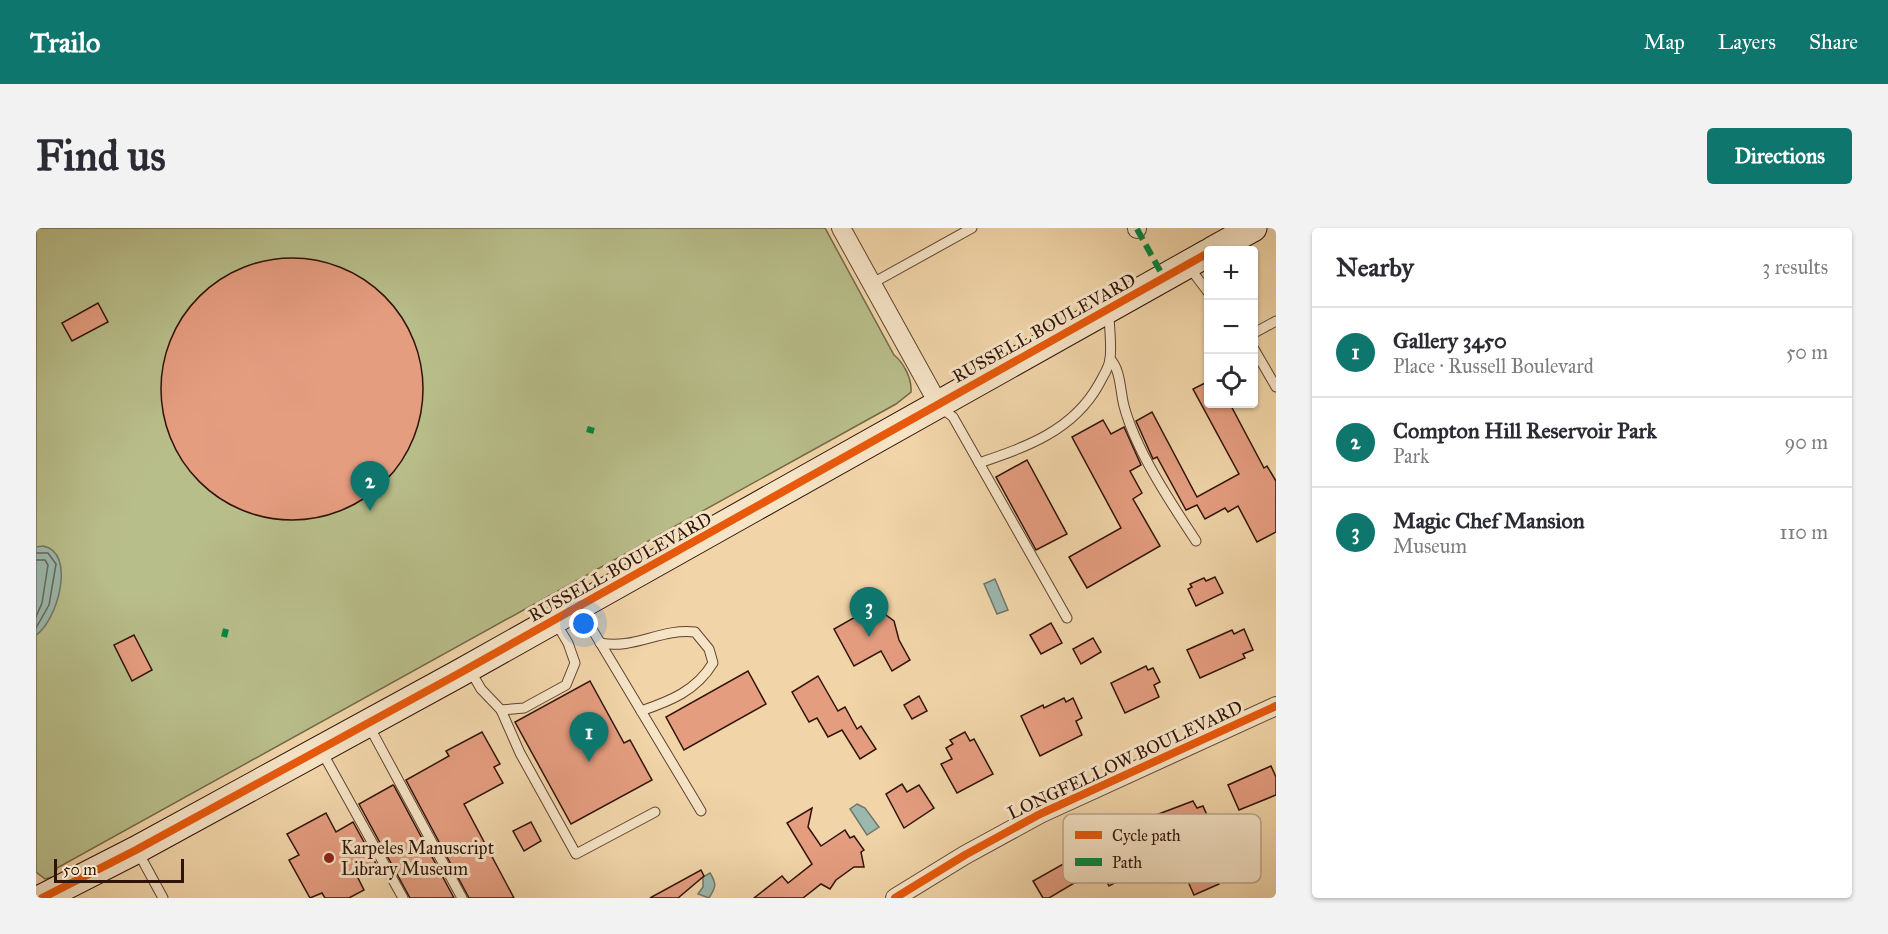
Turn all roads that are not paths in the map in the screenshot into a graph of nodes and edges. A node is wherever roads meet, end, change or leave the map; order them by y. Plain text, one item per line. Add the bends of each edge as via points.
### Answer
1 (841, 228) edge
2 (972, 228) edge
3 (1253, 228) edge
4 (1220, 246) edge
5 (1198, 259) edge
6 (1204, 277) edge
7 (872, 284) junction
8 (1109, 309) junction
9 (1276, 321) edge
10 (1258, 331) edge
11 (1257, 354) edge
12 (1110, 358) junction
13 (1276, 387) edge
14 (939, 405) junction
15 (979, 463) junction
16 (1196, 542) dead end
17 (579, 607) junction
18 (1067, 618) dead end
19 (555, 621) junction
20 (600, 643) junction
21 (469, 668) junction
22 (1276, 706) edge
23 (501, 710) junction
24 (641, 711) junction
25 (368, 724) junction
26 (320, 750) junction
27 (701, 811) dead end
28 (655, 812) dead end
29 (136, 850) junction
30 (42, 898) edge
31 (163, 898) edge
32 (403, 898) edge
33 (462, 898) edge
34 (895, 898) edge

1 - 7 street
2 - 7 lane
3 - 4 main road
5 - 6 lane
5 - 8 main road, RUSSELL BOULEVARD
7 - 14 street
8 - 12 lane
8 - 14 main road, RUSSELL BOULEVARD
9 - 10 lane
11 - 13 lane
12 - 15 lane via 1089,402 1071,420 1020,449
12 - 16 lane via 1116,364 1133,428
14 - 15 lane via 953,417
14 - 17 main road, RUSSELL BOULEVARD
15 - 18 lane
17 - 19 main road, RUSSELL BOULEVARD
17 - 20 lane
19 - 21 main road, RUSSELL BOULEVARD
19 - 23 lane via 575,663 566,685 524,708
20 - 24 lane
20 - 24 lane via 627,646 667,632 683,631 695,632 709,649 713,663 705,676 676,699
21 - 23 lane via 481,689
21 - 25 main road, RUSSELL BOULEVARD
22 - 34 street, LONGFELLOW BOULEVARD via 1040,814
23 - 28 lane via 519,753 576,854
24 - 27 lane
25 - 26 main road, RUSSELL BOULEVARD
25 - 33 lane
26 - 29 main road, RUSSELL BOULEVARD
26 - 32 lane
29 - 30 main road, RUSSELL BOULEVARD
29 - 31 lane

